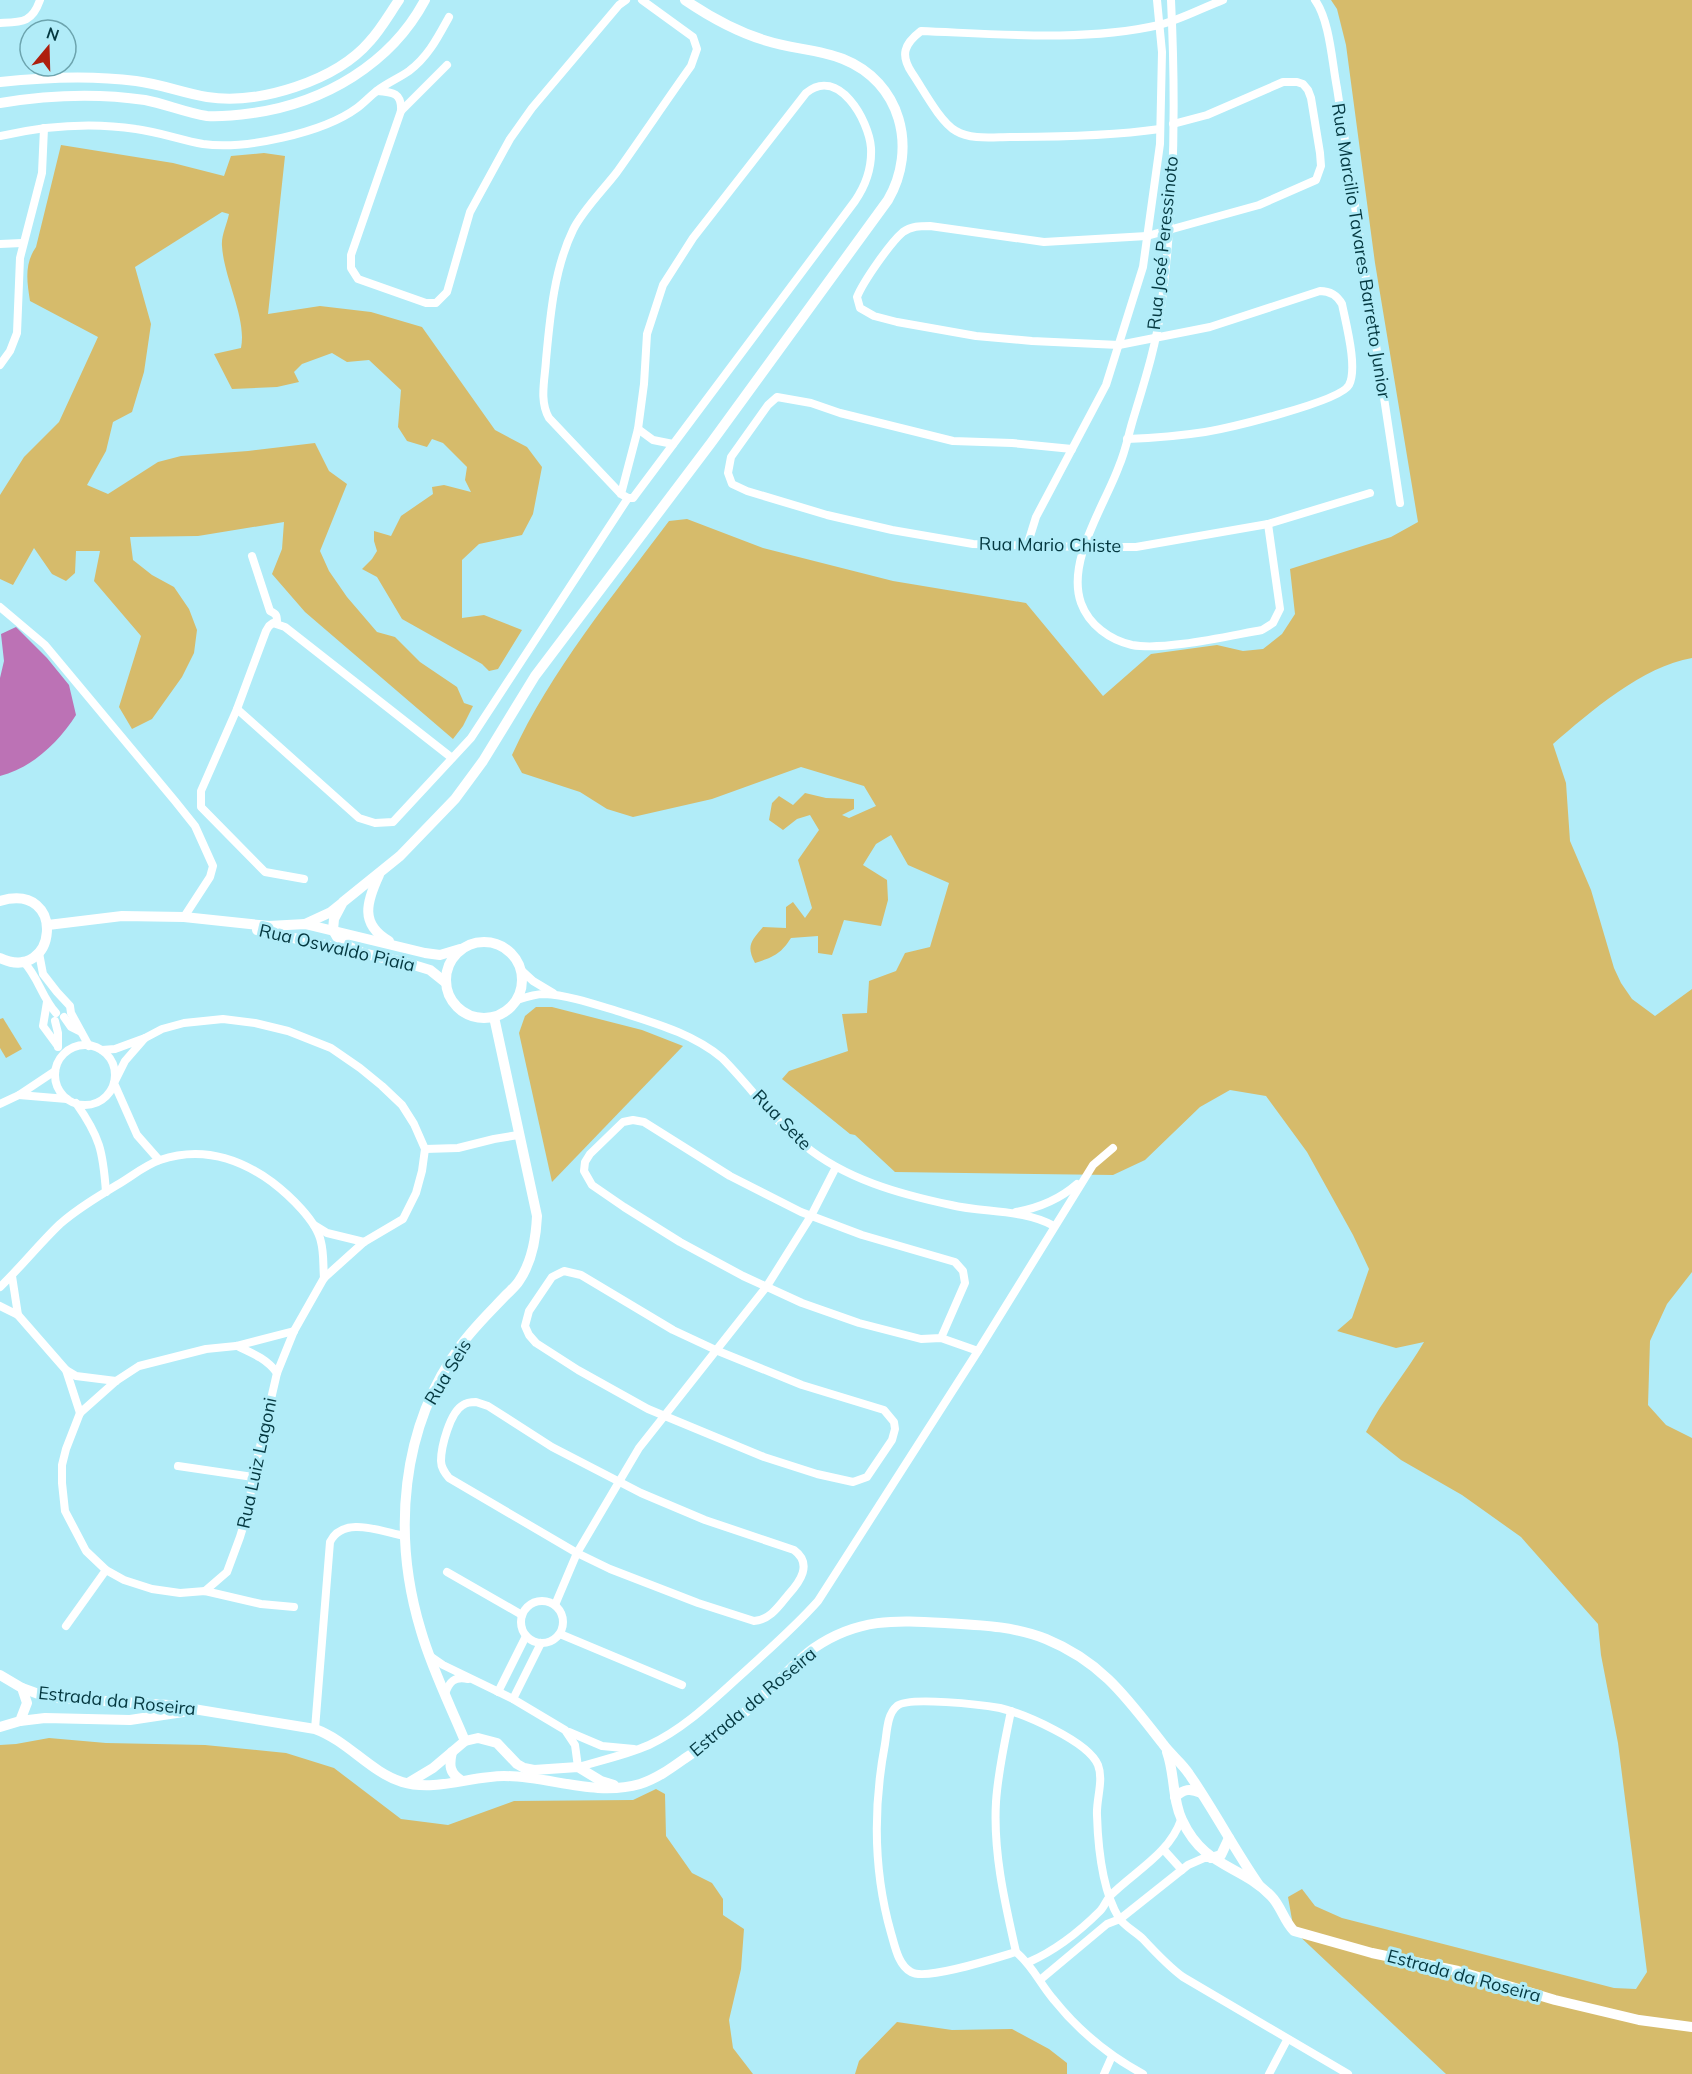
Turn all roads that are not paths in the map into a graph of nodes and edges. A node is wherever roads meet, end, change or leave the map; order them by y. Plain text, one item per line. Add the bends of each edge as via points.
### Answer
1 (40, 0) edge
2 (399, 0) edge
3 (626, 0) edge
4 (642, 0) edge
5 (685, 0) edge
6 (1157, 0) edge
7 (1171, 0) edge
8 (1223, 0) edge
9 (1315, 0) edge
10 (423, 3) edge
11 (449, 17) dead end
12 (1171, 20) junction
13 (0, 23) edge
14 (1160, 25) junction
15 (447, 65) dead end
16 (0, 82) edge
17 (377, 91) junction
18 (0, 103) edge
19 (401, 111) junction
20 (1173, 124) junction
21 (44, 128) junction
22 (1160, 129) junction
23 (0, 136) edge
24 (1168, 230) junction
25 (1147, 236) junction
26 (22, 243) junction
27 (0, 244) edge
28 (1154, 339) junction
29 (1119, 345) junction
30 (0, 365) edge
31 (638, 429) junction
32 (1127, 439) junction
33 (673, 444) junction
34 (1072, 449) junction
35 (1370, 494) dead end
36 (624, 496) junction
37 (1400, 503) dead end
38 (1268, 524) junction
39 (1027, 546) junction
40 (1084, 547) junction
41 (252, 556) dead end
42 (0, 607) edge
43 (273, 625) junction
44 (237, 709) junction
45 (452, 758) junction
46 (380, 872) junction
47 (304, 879) dead end
48 (0, 901) edge
49 (343, 902) junction
50 (184, 916) junction
51 (224, 921) junction
52 (304, 924) junction
53 (48, 925) junction
54 (333, 930) junction
55 (401, 948) junction
56 (460, 949) junction
57 (39, 953) junction
58 (365, 954) junction
59 (0, 958) edge
60 (23, 962) junction
61 (521, 970) junction
62 (445, 982) junction
63 (57, 992) junction
64 (559, 996) junction
65 (517, 999) junction
66 (47, 1002) junction
67 (60, 1015) junction
68 (494, 1017) junction
69 (81, 1032) junction
70 (145, 1038) junction
71 (57, 1045) junction
72 (89, 1046) junction
73 (102, 1050) junction
74 (62, 1055) junction
75 (55, 1071) junction
76 (114, 1083) junction
77 (19, 1095) junction
78 (67, 1099) junction
79 (76, 1103) junction
80 (0, 1104) edge
81 (518, 1135) junction
82 (1113, 1148) dead end
83 (425, 1149) junction
84 (159, 1160) junction
85 (837, 1167) junction
86 (1084, 1178) junction
87 (106, 1192) junction
88 (1008, 1214) junction
89 (811, 1216) junction
90 (314, 1225) junction
91 (1054, 1226) junction
92 (364, 1242) junction
93 (12, 1276) junction
94 (324, 1278) junction
95 (767, 1286) junction
96 (0, 1287) edge
97 (0, 1306) edge
98 (18, 1315) junction
99 (294, 1331) junction
100 (941, 1338) junction
101 (236, 1346) junction
102 (718, 1351) junction
103 (978, 1351) junction
104 (66, 1370) junction
105 (277, 1373) junction
106 (116, 1381) junction
107 (80, 1413) junction
108 (662, 1417) junction
109 (178, 1466) dead end
110 (253, 1477) junction
111 (618, 1482) junction
112 (405, 1536) junction
113 (577, 1552) junction
114 (106, 1570) junction
115 (447, 1572) dead end
116 (205, 1591) junction
117 (555, 1605) junction
118 (294, 1607) dead end
119 (522, 1615) junction
120 (66, 1626) dead end
121 (560, 1634) junction
122 (526, 1636) junction
123 (540, 1643) junction
124 (429, 1655) junction
125 (0, 1675) edge
126 (474, 1680) junction
127 (682, 1685) dead end
128 (22, 1688) junction
129 (498, 1692) junction
130 (444, 1694) junction
131 (513, 1699) junction
132 (1011, 1711) junction
133 (212, 1713) junction
134 (20, 1721) junction
135 (0, 1727) edge
136 (315, 1730) junction
137 (565, 1730) junction
138 (465, 1741) junction
139 (1165, 1747) junction
140 (637, 1749) junction
141 (452, 1752) junction
142 (510, 1757) junction
143 (578, 1767) junction
144 (508, 1776) junction
145 (462, 1780) junction
146 (560, 1782) junction
147 (406, 1783) junction
148 (620, 1787) junction
149 (1201, 1792) junction
150 (1175, 1797) junction
151 (1182, 1820) junction
152 (1229, 1838) junction
153 (1164, 1850) junction
154 (1211, 1858) junction
155 (1182, 1870) junction
156 (1259, 1885) junction
157 (1109, 1897) junction
158 (1120, 1919) junction
159 (1016, 1953) junction
160 (1029, 1962) junction
161 (1040, 1980) junction
162 (1692, 2027) edge
163 (1287, 2040) junction
164 (1112, 2055) junction
165 (1104, 2074) edge
166 (1143, 2074) edge
167 (1269, 2074) edge
168 (1348, 2074) edge

1 - 13 street via 28,19
2 - 16 street via 370,42 348,60 311,81 268,94 207,97 160,85 92,77
3 - 19 street via 510,139 470,212 447,292 436,303 358,279 351,268 351,255
4 - 36 street via 693,37 697,49 691,66 574,228 555,293 543,398 549,418
5 - 46 street via 749,35 832,55 868,74 889,97 901,127 904,149 898,181 717,434 535,676 471,778 426,832
6 - 14 street, Rua José Peressinoto
7 - 12 street, Rua José Peressinoto
8 - 12 street
9 - 37 street, Rua Marcilio Tavares Barretto Junior via 1323,16 1335,77
10 - 18 street via 388,50 361,72 332,89 283,108 207,116 148,101 103,97
11 - 17 street via 430,51 410,71
12 - 14 street
12 - 20 street, Rua José Peressinoto
14 - 22 street, Rua José Peressinoto
14 - 22 street via 1090,34 921,31 909,40 904,54 949,127 958,133 1027,137 1117,135
15 - 19 street
17 - 19 street via 397,96
17 - 21 street via 356,109 327,123 243,144 206,144 114,126
20 - 24 street, Rua José Peressinoto
20 - 24 street via 1207,115 1283,82 1297,82 1308,90 1311,98 1321,166 1316,180 1308,185 1259,205
21 - 23 street
21 - 26 street via 42,173
22 - 25 street, Rua José Peressinoto
24 - 25 street
24 - 28 street, Rua José Peressinoto via 1161,310
25 - 29 street, Rua José Peressinoto via 1143,267
25 - 29 street via 1044,242 930,225 913,226 903,232 856,297 860,308 897,322 987,337
26 - 27 street
26 - 30 street via 16,333
28 - 29 street
28 - 32 street, Rua José Peressinoto
28 - 32 street via 1210,327 1320,291 1330,292 1342,304 1352,375 1346,391 1274,415 1208,431
29 - 34 street, Rua José Peressinoto via 1106,386
31 - 33 street via 653,440
31 - 33 street via 647,334 663,285 693,238 806,93 818,86 832,87 851,102 866,127 871,156 865,184
31 - 36 street
32 - 40 street, Rua José Peressinoto via 1120,465
33 - 36 street via 633,498
34 - 39 street, Rua José Peressinoto via 1036,517
34 - 39 street, Rua Mario Chiste via 953,441 777,397 730,457 728,473 732,484 827,515 973,544
35 - 38 street, Rua Mario Chiste
36 - 45 street via 471,738
38 - 40 street, Rua Mario Chiste via 1136,547
38 - 40 street, Rua José Peressinoto via 1280,609 1273,623 1262,630 1172,645 1133,645 1101,631 1081,604 1078,572
39 - 40 street, Rua Mario Chiste
41 - 43 street via 270,611 264,618
42 - 50 street via 45,645 195,826 213,866
43 - 44 street
43 - 45 street via 285,627
44 - 45 street via 359,818 375,823 393,822
44 - 47 street via 201,791 201,807 265,872
46 - 49 street
46 - 55 street via 368,900 369,918 380,936
48 - 53 street via 21,898 32,902
49 - 52 street
49 - 54 street
50 - 51 street, Rua Oswaldo Piaia
50 - 53 street, Rua Oswaldo Piaia via 122,916
51 - 52 street, Rua Oswaldo Piaia via 269,926
51 - 58 street, Rua Oswaldo Piaia
52 - 54 street, Rua Oswaldo Piaia
53 - 57 street
54 - 55 street, Rua Oswaldo Piaia
54 - 58 street via 350,947
55 - 56 street, Rua Oswaldo Piaia via 440,955
56 - 61 street via 481,942 496,944 509,951
56 - 62 street via 447,968
57 - 60 street
57 - 63 street via 42,974
58 - 62 street, Rua Oswaldo Piaia via 430,970
59 - 60 street
60 - 66 street via 34,973
61 - 64 street, Rua Sete
61 - 65 street via 522,985
62 - 68 street via 458,1009 479,1018
63 - 67 street
63 - 69 street via 70,1006
64 - 65 street, Rua Sete via 543,994
64 - 85 street, Rua Sete via 649,1022 711,1049 802,1144
65 - 68 street via 507,1011
66 - 67 street
66 - 71 street via 43,1026
67 - 69 street
67 - 71 street
68 - 81 street, Rua Seis
69 - 72 street
70 - 73 street
70 - 76 street via 125,1061
70 - 83 street via 184,1023 223,1019 288,1031 331,1048 402,1105
71 - 74 street
72 - 73 street
72 - 74 street via 73,1047
73 - 76 street via 113,1065
74 - 75 street
75 - 77 street
75 - 78 street via 56,1082
76 - 79 street via 95,1103
76 - 84 street via 137,1135
77 - 78 street
77 - 80 street
78 - 79 street
79 - 87 street via 104,1155
81 - 83 street via 458,1149
81 - 112 street, Rua Seis via 537,1216 533,1250 518,1284 462,1344 429,1400 410,1464
82 - 86 street via 1092,1165
83 - 92 street via 416,1193 403,1219
84 - 87 street
84 - 90 street via 203,1154 234,1159 280,1188
85 - 88 street, Rua Sete via 857,1178 925,1199
85 - 89 street
86 - 88 street via 1048,1202
86 - 91 street
87 - 93 street via 62,1223
88 - 91 street, Rua Sete
89 - 95 street
89 - 95 street via 730,1176 644,1122 623,1122 587,1158 584,1171 592,1185 680,1242
89 - 100 street via 949,1259 960,1266 965,1283
90 - 92 street via 327,1233
90 - 94 street via 321,1240
91 - 103 street
92 - 94 street
93 - 96 street
93 - 98 street
94 - 99 street
95 - 100 street via 859,1323 921,1339
95 - 102 street
97 - 98 street
98 - 104 street
99 - 101 street
99 - 105 street
100 - 103 street
101 - 105 street, Rua Luiz Lagoni via 255,1354
101 - 106 street via 206,1349 139,1366
102 - 108 street
102 - 108 street via 673,1330 574,1272 564,1271 552,1277 526,1317 529,1335 598,1382
102 - 108 street via 794,1382 888,1413 894,1422 894,1434 867,1477 853,1482 818,1474
103 - 140 street via 818,1601 688,1721
104 - 106 street via 76,1376
104 - 107 street
105 - 110 street, Rua Luiz Lagoni
106 - 107 street
107 - 114 street via 62,1465 65,1511 86,1551
108 - 111 street
109 - 110 street
110 - 116 street, Rua Luiz Lagoni via 248,1511 227,1572
111 - 113 street
111 - 113 street via 482,1403 464,1404 451,1419 441,1458 446,1475
111 - 113 street via 683,1511 794,1550 803,1562 802,1578 774,1612 754,1621 638,1581
112 - 124 street, Rua Seis via 415,1608
112 - 136 street via 349,1527 330,1542
113 - 117 street
114 - 116 street via 152,1589
114 - 120 street
115 - 119 street
116 - 118 street
117 - 119 street via 538,1601
117 - 121 street via 564,1618
119 - 122 street via 521,1626
121 - 123 street
121 - 127 street
122 - 123 street
122 - 129 street
123 - 131 street
124 - 126 street
124 - 130 street, Rua Seis
125 - 128 street, Estrada da Roseira
126 - 129 street
126 - 130 street via 457,1677
128 - 133 street, Estrada da Roseira via 57,1698 139,1702
128 - 134 street, Estrada da Roseira via 27,1703
129 - 131 street
130 - 138 street, Rua Seis
131 - 137 street
132 - 157 street via 1066,1735 1097,1763 1098,1840
132 - 159 street via 998,1780 996,1823 1002,1887
132 - 159 street via 928,1702 896,1707 888,1724 880,1771 876,1834 887,1920 900,1962 908,1971 929,1975
133 - 134 street, Estrada da Roseira via 175,1712 130,1720
133 - 136 street, Estrada da Roseira
134 - 135 street, Estrada da Roseira
136 - 147 street, Estrada da Roseira via 337,1739 390,1777
137 - 140 street via 602,1746
137 - 143 street via 575,1745
138 - 141 street
138 - 142 street via 490,1740
139 - 148 street, Estrada da Roseira via 1109,1678 1069,1649 1018,1630 992,1626 884,1621 834,1636 814,1649 702,1748 655,1778
139 - 149 street, Estrada da Roseira
139 - 150 street, Estrada da Roseira
140 - 143 street
141 - 145 street via 450,1770
141 - 147 street via 427,1773
142 - 143 street via 524,1768 534,1770
142 - 144 street via 512,1769
143 - 146 street via 573,1776
143 - 148 street
144 - 145 street, Estrada da Roseira
144 - 146 street, Estrada da Roseira
145 - 147 street, Estrada da Roseira
146 - 148 street, Estrada da Roseira
149 - 150 street via 1190,1789
149 - 152 street, Estrada da Roseira
150 - 151 street, Estrada da Roseira
151 - 153 street
151 - 154 street, Estrada da Roseira
152 - 154 street via 1221,1855
152 - 156 street, Estrada da Roseira
153 - 155 street
153 - 157 street
154 - 155 street
154 - 156 street, Estrada da Roseira
155 - 158 street
156 - 162 street, Estrada da Roseira via 1273,1898 1294,1931 1458,1971 1555,2000 1639,2020
157 - 158 street
157 - 160 street via 1101,1910 1066,1939
158 - 161 street via 1107,1924
158 - 163 street via 1183,1977
159 - 160 street
160 - 161 street
161 - 164 street via 1064,2012
163 - 167 street
163 - 168 street
164 - 165 street
164 - 166 street

